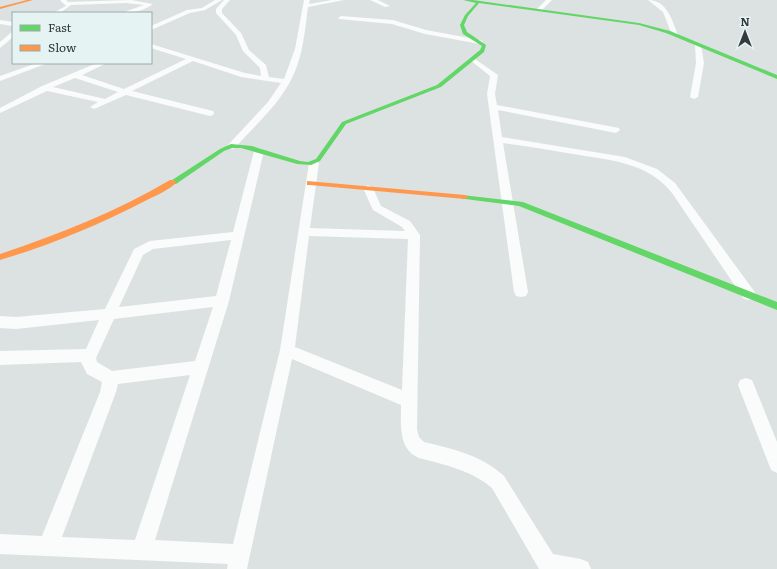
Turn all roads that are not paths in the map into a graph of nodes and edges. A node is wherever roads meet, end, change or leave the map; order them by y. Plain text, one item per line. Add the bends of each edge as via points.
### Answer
1 (23, 0) edge
2 (31, 0) edge
3 (219, 0) edge
4 (227, 0) edge
5 (341, 0) edge
6 (373, 0) edge
7 (464, 0) edge
8 (549, 0) edge
9 (651, 0) edge
10 (65, 2) edge
11 (201, 2) dead end
12 (478, 2) junction
13 (212, 3) junction
14 (306, 3) edge
15 (386, 6) dead end
16 (0, 7) edge
17 (539, 10) junction
18 (58, 12) edge
19 (128, 12) edge
20 (341, 18) dead end
21 (0, 22) edge
22 (12, 24) edge
23 (152, 28) edge
24 (11, 35) edge
25 (675, 35) junction
26 (0, 37) edge
27 (480, 42) junction
28 (698, 45) junction
29 (0, 46) edge
30 (152, 46) edge
31 (192, 59) junction
32 (472, 59) junction
33 (41, 64) edge
34 (101, 64) edge
35 (74, 75) junction
36 (777, 78) edge
37 (0, 79) edge
38 (266, 79) junction
39 (286, 82) junction
40 (45, 88) junction
41 (125, 92) junction
42 (694, 97) dead end
43 (105, 101) junction
44 (94, 107) dead end
45 (493, 107) junction
46 (0, 110) edge
47 (210, 113) dead end
48 (616, 130) dead end
49 (498, 139) junction
50 (232, 146) junction
51 (259, 151) junction
52 (314, 163) junction
53 (310, 183) junction
54 (368, 188) junction
55 (507, 202) junction
56 (303, 232) junction
57 (238, 235) junction
58 (414, 235) junction
59 (0, 256) edge
60 (520, 292) dead end
61 (749, 294) junction
62 (222, 301) junction
63 (777, 306) edge
64 (109, 314) junction
65 (0, 322) edge
66 (287, 350) junction
67 (90, 355) junction
68 (0, 358) edge
69 (200, 366) junction
70 (111, 378) junction
71 (746, 385) dead end
72 (410, 401) junction
73 (777, 464) edge
74 (0, 544) edge
75 (48, 546) junction
76 (142, 549) junction
77 (239, 561) edge
78 (549, 566) edge
79 (581, 569) edge

1 - 16 main road
2 - 16 main road
3 - 13 street
4 - 38 street via 219,9 219,13 239,34 246,51 263,67
5 - 14 street
6 - 15 street
7 - 12 main road
8 - 17 street
9 - 25 street via 666,11
10 - 18 street via 69,6
10 - 19 street via 126,1 150,4
11 - 13 street
12 - 17 main road
12 - 27 main road via 462,25 465,33
13 - 23 street
14 - 39 street via 294,63
17 - 25 main road via 639,24
20 - 27 street via 393,22 425,32
21 - 22 street
24 - 26 street
24 - 29 street
25 - 28 main road
27 - 32 main road via 484,46 482,51
28 - 36 main road
28 - 42 street via 700,63
30 - 31 street
31 - 38 street via 244,76
31 - 41 street
32 - 45 street via 494,75 491,92
32 - 52 main road via 439,86 344,124 338,129 320,160
33 - 37 street
34 - 35 street
35 - 40 street
35 - 41 street
38 - 39 street
39 - 50 street
40 - 43 street
40 - 46 street
41 - 43 street
41 - 47 street
43 - 44 street
45 - 48 street
45 - 49 street
49 - 55 street
49 - 61 street via 625,160 665,178
50 - 51 main road via 244,145
50 - 59 main road via 221,150 153,195 90,224
51 - 52 main road via 291,162
51 - 57 street
52 - 53 street
53 - 54 main road
53 - 56 street
54 - 55 main road
54 - 58 street via 377,208 406,224
55 - 60 street
55 - 61 main road via 552,216
56 - 58 street
56 - 66 street
57 - 62 street
57 - 64 street via 145,247 138,252
58 - 72 street
61 - 63 main road
62 - 64 street
62 - 69 street
64 - 65 street via 16,323
64 - 67 street
66 - 72 street
66 - 77 street
67 - 68 street
67 - 70 street via 88,363 91,369
69 - 70 street
69 - 76 street
70 - 75 street via 108,392
71 - 73 street
72 - 78 street via 409,429 412,442 419,449 479,467 490,473
74 - 75 street
75 - 76 street
76 - 77 street
78 - 79 street

